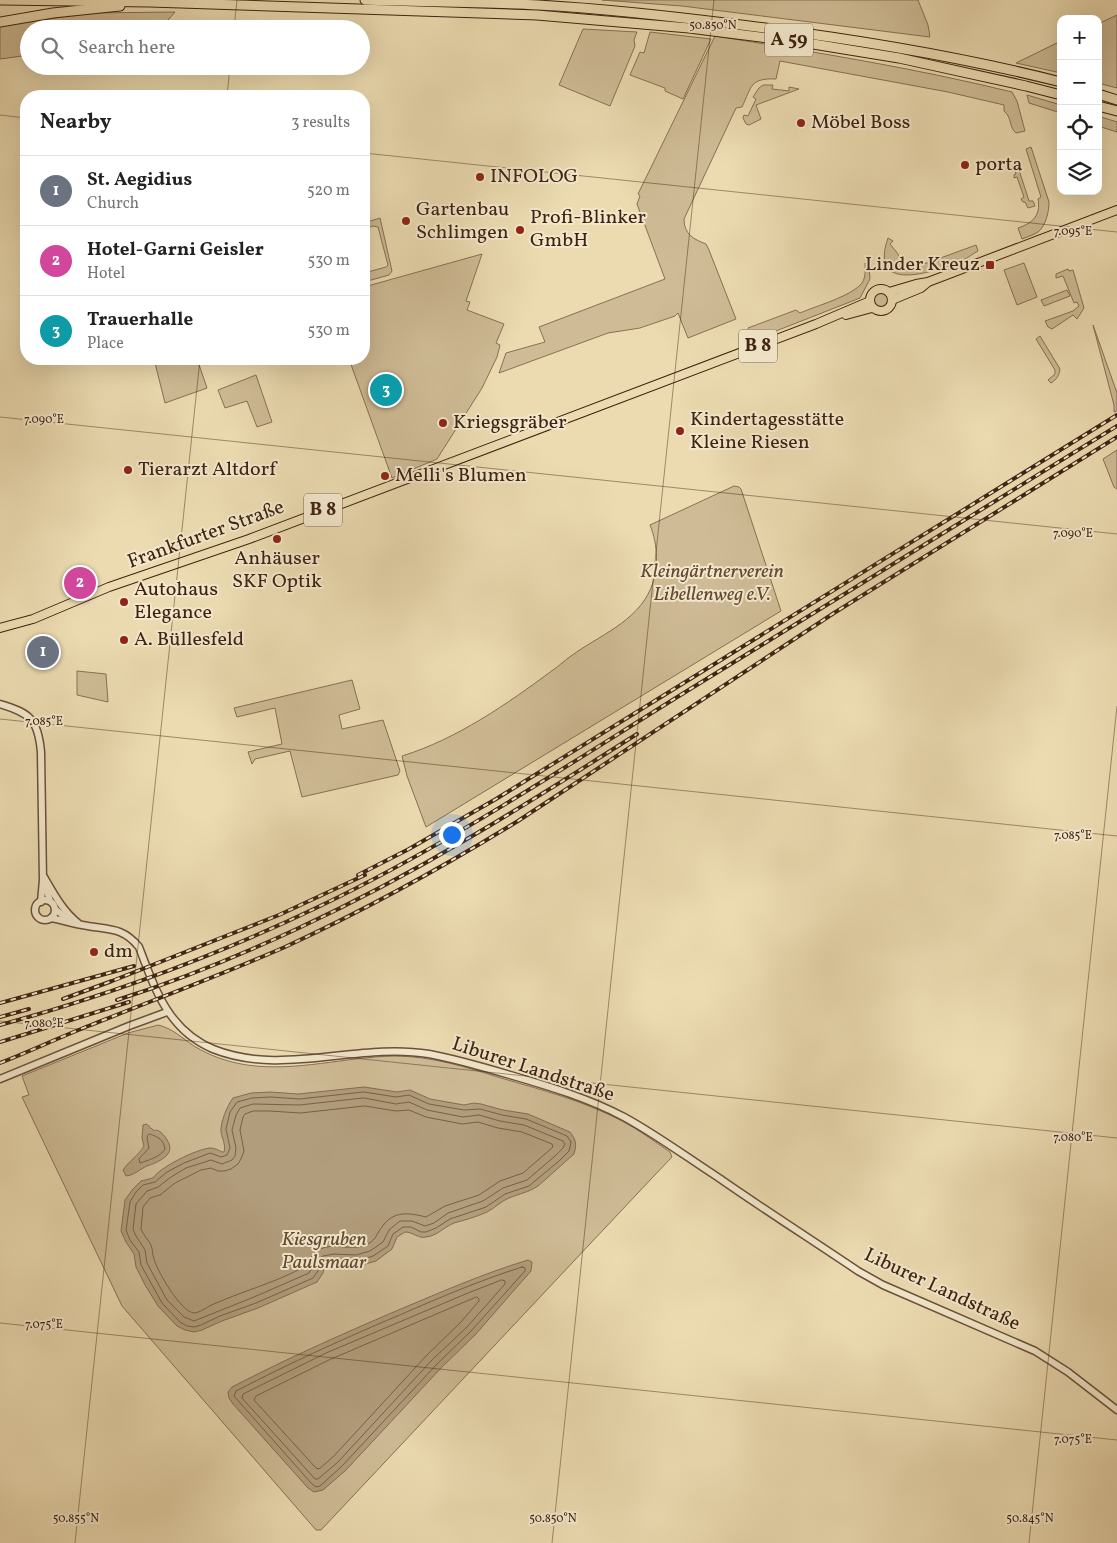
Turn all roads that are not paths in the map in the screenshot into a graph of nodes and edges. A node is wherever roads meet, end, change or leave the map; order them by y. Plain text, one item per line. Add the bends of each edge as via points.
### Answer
1 (0, 0) edge
2 (364, 0) edge
3 (150, 2) junction
4 (0, 22) edge
5 (1057, 81) edge
6 (1102, 92) edge
7 (1057, 94) edge
8 (1102, 94) edge
9 (1117, 94) edge
10 (1117, 100) edge
11 (1102, 107) edge
12 (1117, 112) edge
13 (1117, 210) edge
14 (891, 296) junction
15 (871, 304) junction
16 (0, 628) edge
17 (0, 704) edge
18 (43, 878) junction
19 (50, 901) junction
20 (40, 902) junction
21 (55, 909) junction
22 (51, 918) junction
23 (72, 923) junction
24 (81, 925) junction
25 (167, 1012) junction
26 (0, 1079) edge
27 (1117, 1410) edge

1 - 3 highway, A 59
2 - 5 highway, A 59 via 538,5 691,18 933,54
3 - 4 highway
3 - 7 highway, A 59 via 537,15 689,28 899,58
6 - 9 highway
8 - 10 highway
11 - 12 highway
13 - 14 main road, B 8
14 - 15 main road, B 8 via 884,289 878,289 872,293
14 - 15 main road, B 8 via 891,306 885,311 877,311
15 - 16 main road, Frankfurter Straße / B 8 via 249,539
17 - 18 street via 25,713 38,732
18 - 19 street
18 - 20 street
18 - 24 street via 58,902
19 - 20 street
19 - 21 street
20 - 22 street via 36,909 38,916 44,920
21 - 22 street
21 - 23 street, Liburer Landstraße
22 - 23 street, Liburer Landstraße
23 - 24 street, Liburer Landstraße
24 - 25 street, Liburer Landstraße via 114,929 132,939
25 - 26 street
25 - 27 street, Liburer Landstraße via 194,1039 249,1059 280,1061 380,1052 426,1053 533,1082 605,1108 678,1151 858,1271 1035,1351

